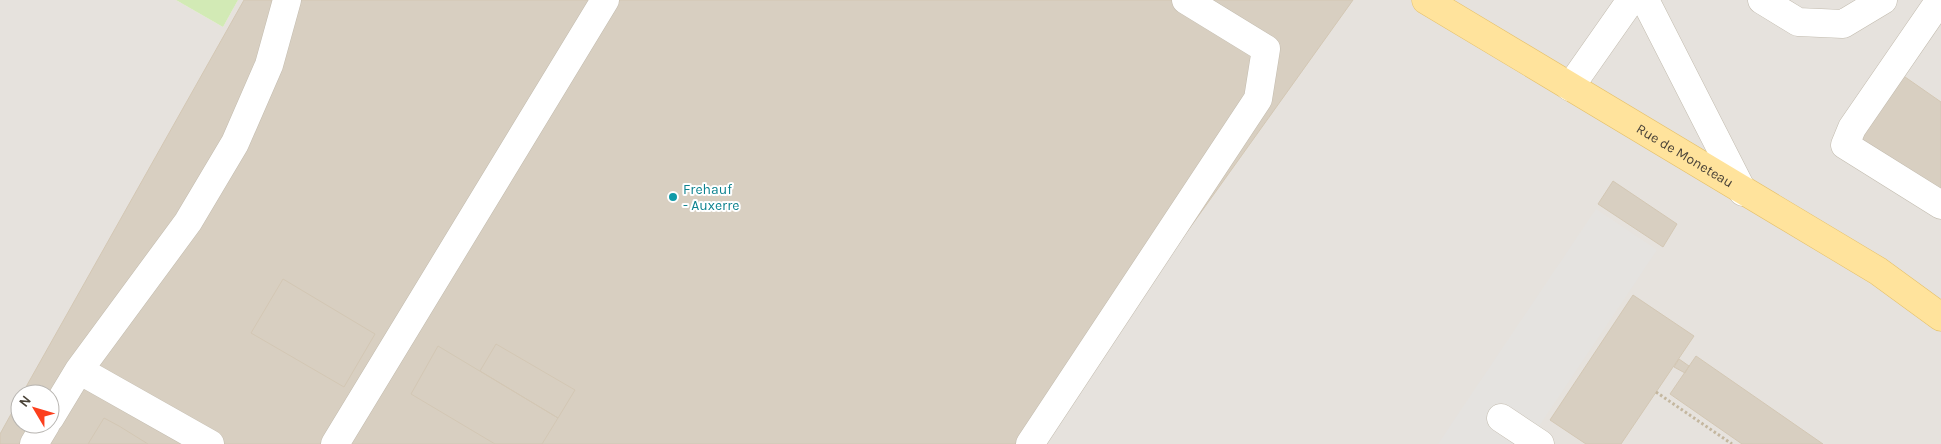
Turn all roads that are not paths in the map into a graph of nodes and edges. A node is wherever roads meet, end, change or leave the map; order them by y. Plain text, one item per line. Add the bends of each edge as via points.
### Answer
1 (287, 0) edge
2 (605, 0) edge
3 (1186, 0) edge
4 (1426, 0) edge
5 (1631, 0) edge
6 (1644, 0) edge
7 (1762, 0) edge
8 (1883, 0) edge
9 (1940, 0) edge
10 (1570, 87) junction
11 (1743, 192) junction
12 (1941, 205) edge
13 (1878, 271) junction
14 (1941, 307) edge
15 (1941, 317) edge
16 (79, 370) junction
17 (60, 401) edge
18 (1501, 418) dead end
19 (210, 444) edge
20 (336, 444) edge
21 (1030, 444) edge
22 (1540, 444) edge

1 - 16 lane via 270,64 235,143 188,222
2 - 20 lane
3 - 21 lane via 1266,49 1258,99
4 - 10 main road, Rue de Moneteau
5 - 10 lane
6 - 11 lane
7 - 8 lane via 1798,22 1843,24
9 - 12 lane via 1852,128 1845,145
10 - 11 main road, Rue de Moneteau
11 - 13 main road, Rue de Moneteau
13 - 14 main road
13 - 15 main road, Rue de Moneteau
16 - 17 lane
16 - 19 lane
18 - 22 lane

